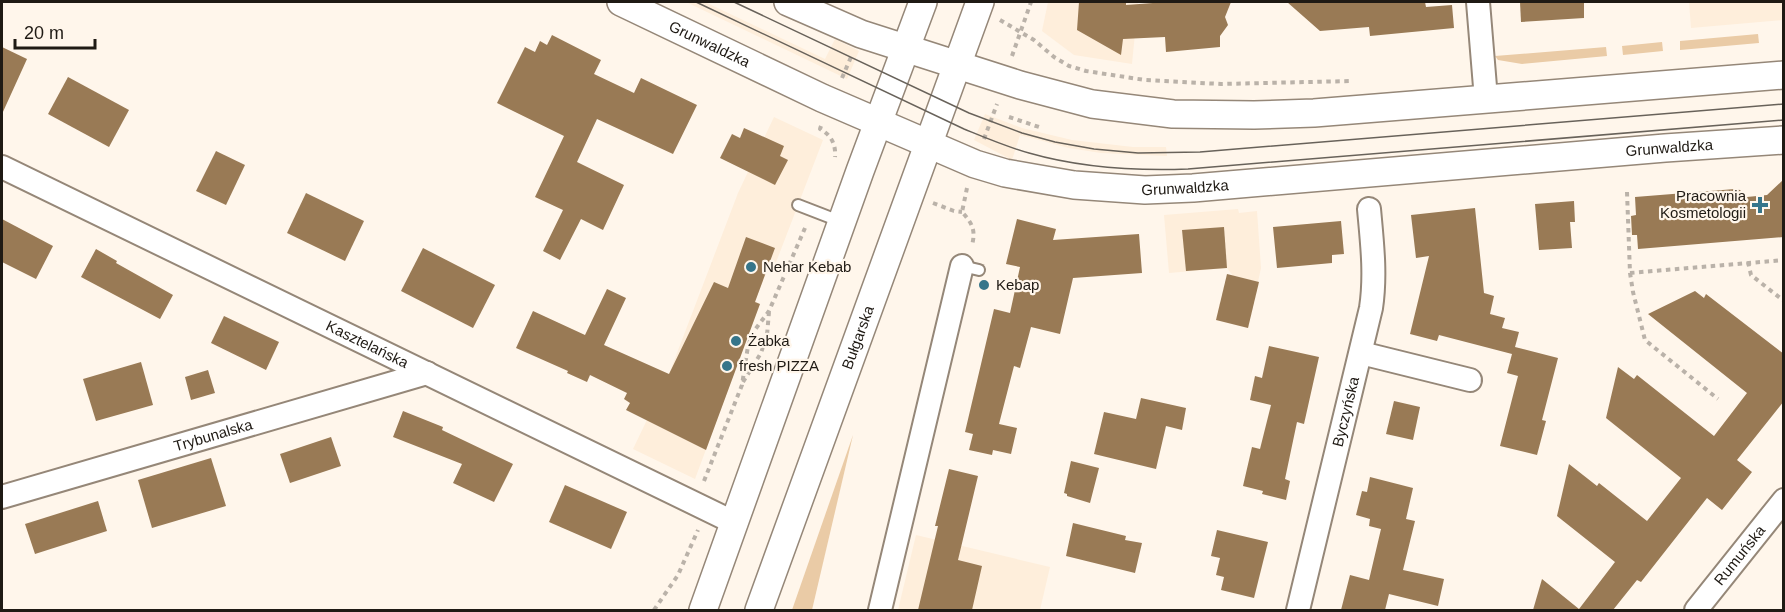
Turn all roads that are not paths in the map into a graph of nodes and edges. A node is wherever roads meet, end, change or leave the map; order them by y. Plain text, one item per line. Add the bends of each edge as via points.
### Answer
1 (621, 2) edge
2 (788, 2) edge
3 (923, 2) edge
4 (1478, 2) edge
5 (987, 8) edge
6 (906, 49) junction
7 (958, 65) junction
8 (1784, 75) edge
9 (1486, 99) junction
10 (878, 123) junction
11 (1784, 140) edge
12 (929, 145) junction
13 (2, 167) edge
14 (798, 205) dead end
15 (1369, 209) dead end
16 (842, 222) junction
17 (970, 268) road end
18 (1360, 353) junction
19 (427, 373) junction
20 (1470, 380) dead end
21 (2, 497) edge
22 (1784, 500) edge
23 (735, 523) junction
24 (706, 600) edge
25 (760, 609) edge
26 (690, 610) edge
27 (880, 610) edge
28 (1298, 610) edge
29 (1696, 610) edge

1 - 10 street, Grunwaldzka via 828,111
2 - 6 street
3 - 6 street
4 - 9 street
5 - 7 street, Bułgarska
6 - 7 street
6 - 10 street
7 - 9 street via 1092,104 1173,114 1314,113
7 - 12 street, Bułgarska
8 - 9 street
10 - 12 street, Grunwaldzka
10 - 16 street
11 - 12 street, Grunwaldzka via 1169,189 1063,183 975,164
12 - 25 street, Bułgarska
13 - 19 street, Kasztelańska
14 - 16 lane
15 - 18 street, Byczyńska via 1373,294
16 - 23 street
17 - 27 street
18 - 20 street
18 - 28 street, Byczyńska
19 - 21 street, Trybunalska
19 - 23 street, Kasztelańska
22 - 29 street, Rumuńska
23 - 24 street
24 - 26 street

